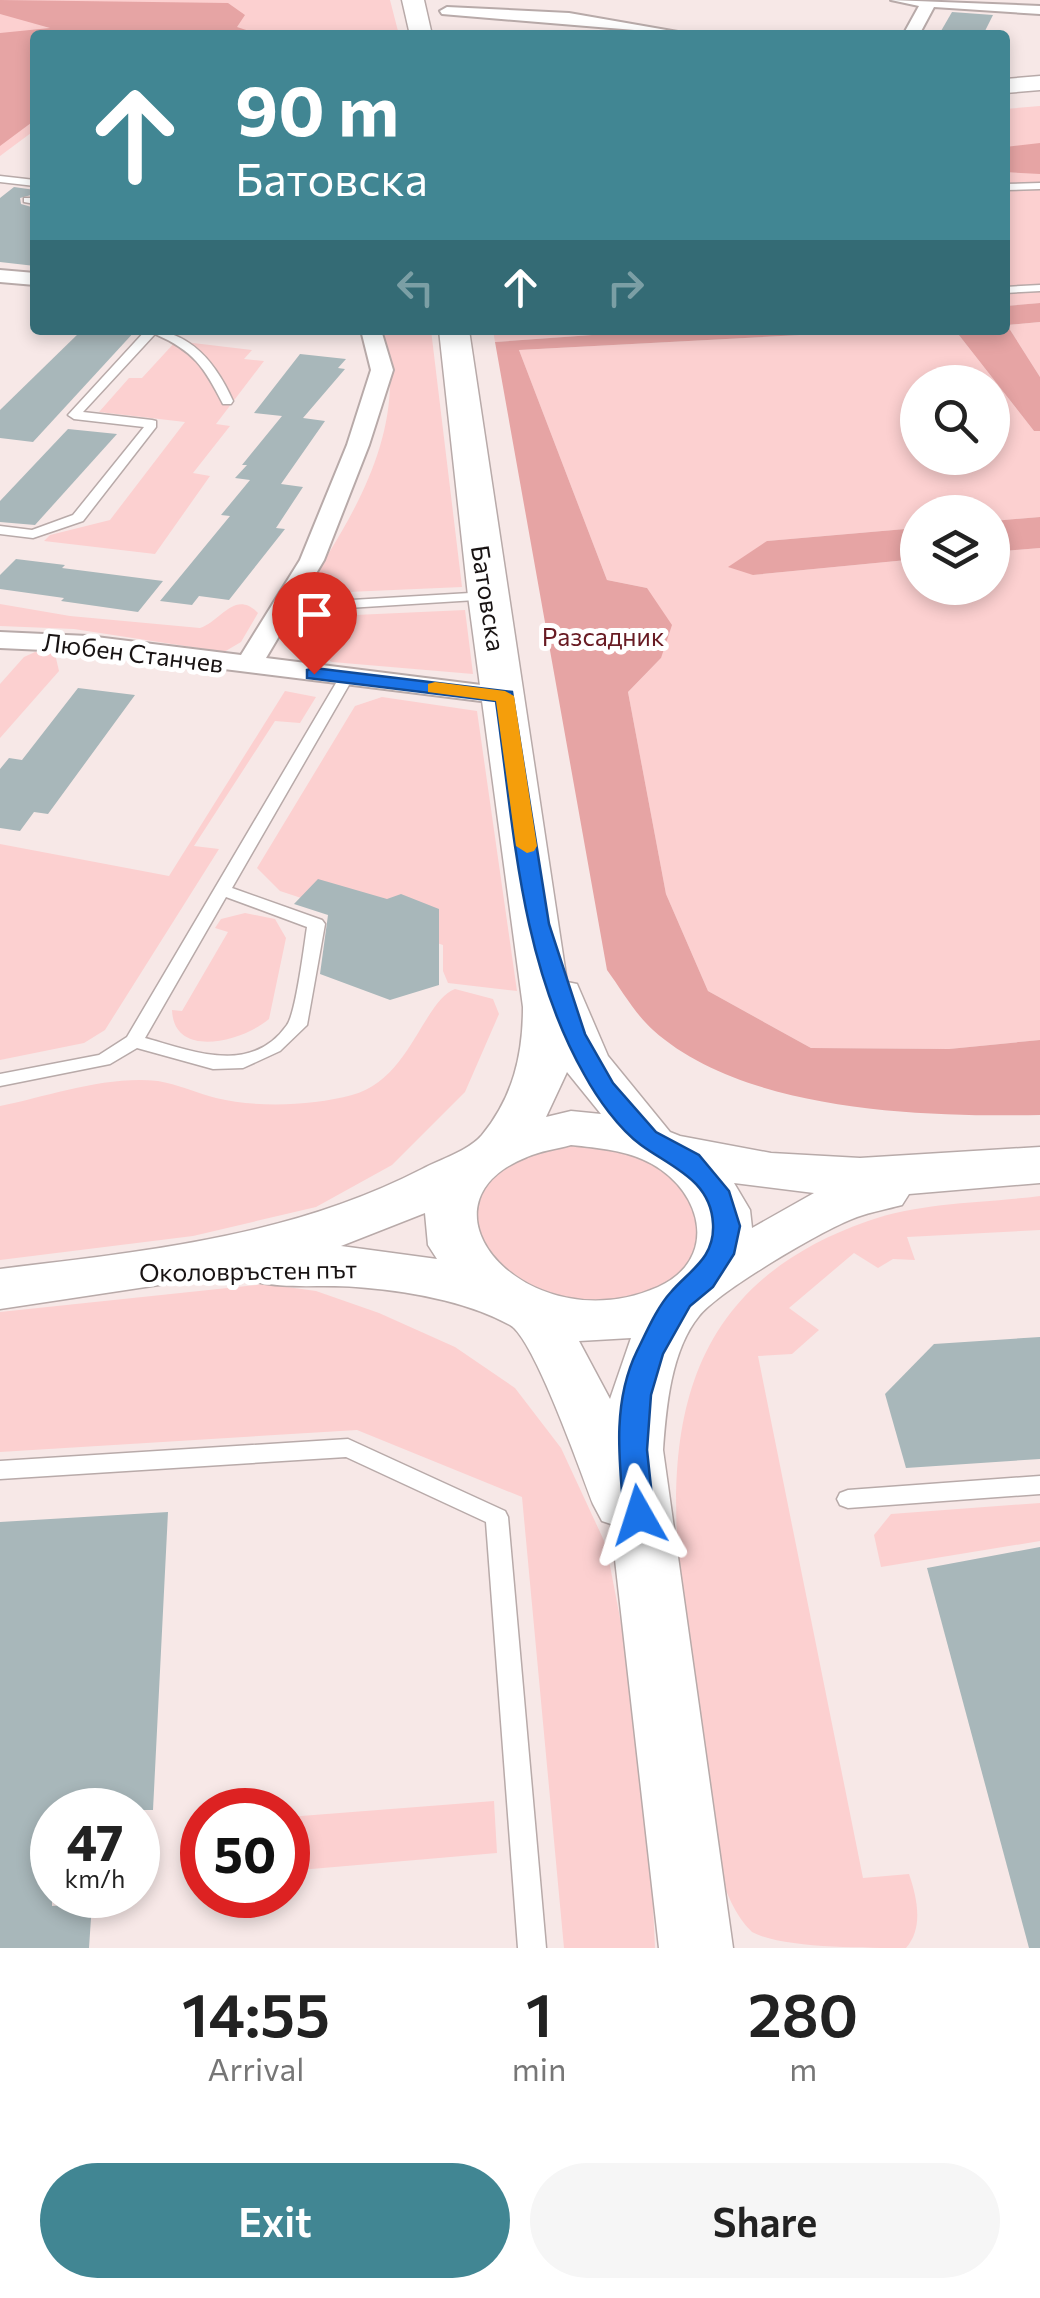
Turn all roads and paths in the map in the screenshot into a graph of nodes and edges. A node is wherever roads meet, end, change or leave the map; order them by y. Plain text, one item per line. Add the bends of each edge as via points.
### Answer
1 (413, 0) edge
2 (898, 0) edge
3 (930, 1) edge
4 (1040, 10) edge
5 (447, 11) dead end
6 (420, 30) edge
7 (653, 30) edge
8 (914, 30) edge
9 (1040, 83) edge
10 (1010, 86) edge
11 (0, 179) edge
12 (30, 182) edge
13 (1010, 186) edge
14 (1040, 186) edge
15 (0, 276) edge
16 (30, 279) edge
17 (1040, 288) edge
18 (1010, 290) edge
19 (148, 335) edge
20 (167, 335) edge
21 (373, 335) edge
22 (455, 335) edge
23 (228, 401) dead end
24 (0, 530) edge
25 (487, 596) junction
26 (284, 608) junction
27 (0, 640) edge
28 (248, 666) junction
29 (346, 678) junction
30 (505, 696) junction
31 (222, 890) junction
32 (538, 924) junction
33 (134, 1041) junction
34 (0, 1080) edge
35 (662, 1145) junction
36 (490, 1154) junction
37 (1040, 1165) edge
38 (954, 1174) junction
39 (1040, 1177) edge
40 (116, 1274) junction
41 (0, 1289) edge
42 (692, 1290) junction
43 (515, 1305) junction
44 (0, 1470) edge
45 (1040, 1485) edge
46 (848, 1499) dead end
47 (642, 1547) junction
48 (532, 1948) edge
49 (696, 1948) edge

1 - 6 main road
2 - 3 street
3 - 4 street
3 - 8 street
5 - 7 street
9 - 10 main road
11 - 12 lane
13 - 14 lane
15 - 16 street
17 - 18 lane
19 - 24 lane via 74,415 152,424 78,518 33,534
20 - 23 lane via 191,344 214,366
21 - 26 street via 382,370 358,445 312,560
22 - 25 main road, Батовска
25 - 26 lane
25 - 30 main road, Батовска
26 - 28 street
27 - 28 street, Любен Станчев via 88,644
28 - 29 street, Любен Станчев
29 - 30 street, Любен Станчев
29 - 31 lane
30 - 32 main road, Батовска
31 - 33 lane
31 - 33 lane via 316,924 298,1025 274,1048 242,1062 213,1063
32 - 35 main road, Батовска via 585,1061
32 - 36 main road, Батовска via 550,1052 536,1094
33 - 34 lane via 104,1060
35 - 36 main road via 610,1130 571,1128
35 - 38 main road via 730,1166 807,1178
35 - 42 main road via 713,1185 725,1212 726,1240
36 - 40 main road, Околовръстен път via 403,1201 310,1237
36 - 43 main road via 456,1192 449,1228 463,1265
37 - 38 main road
38 - 39 lane
38 - 42 main road via 837,1204
40 - 41 main road, Околовръстен път
40 - 43 main road, Околовръстен път via 324,1263 396,1270
42 - 43 main road via 647,1314 610,1321 571,1321
42 - 47 main road via 650,1354 636,1395 633,1450
43 - 47 main road via 575,1385
44 - 48 lane via 348,1448 496,1517
45 - 46 lane
47 - 49 main road

